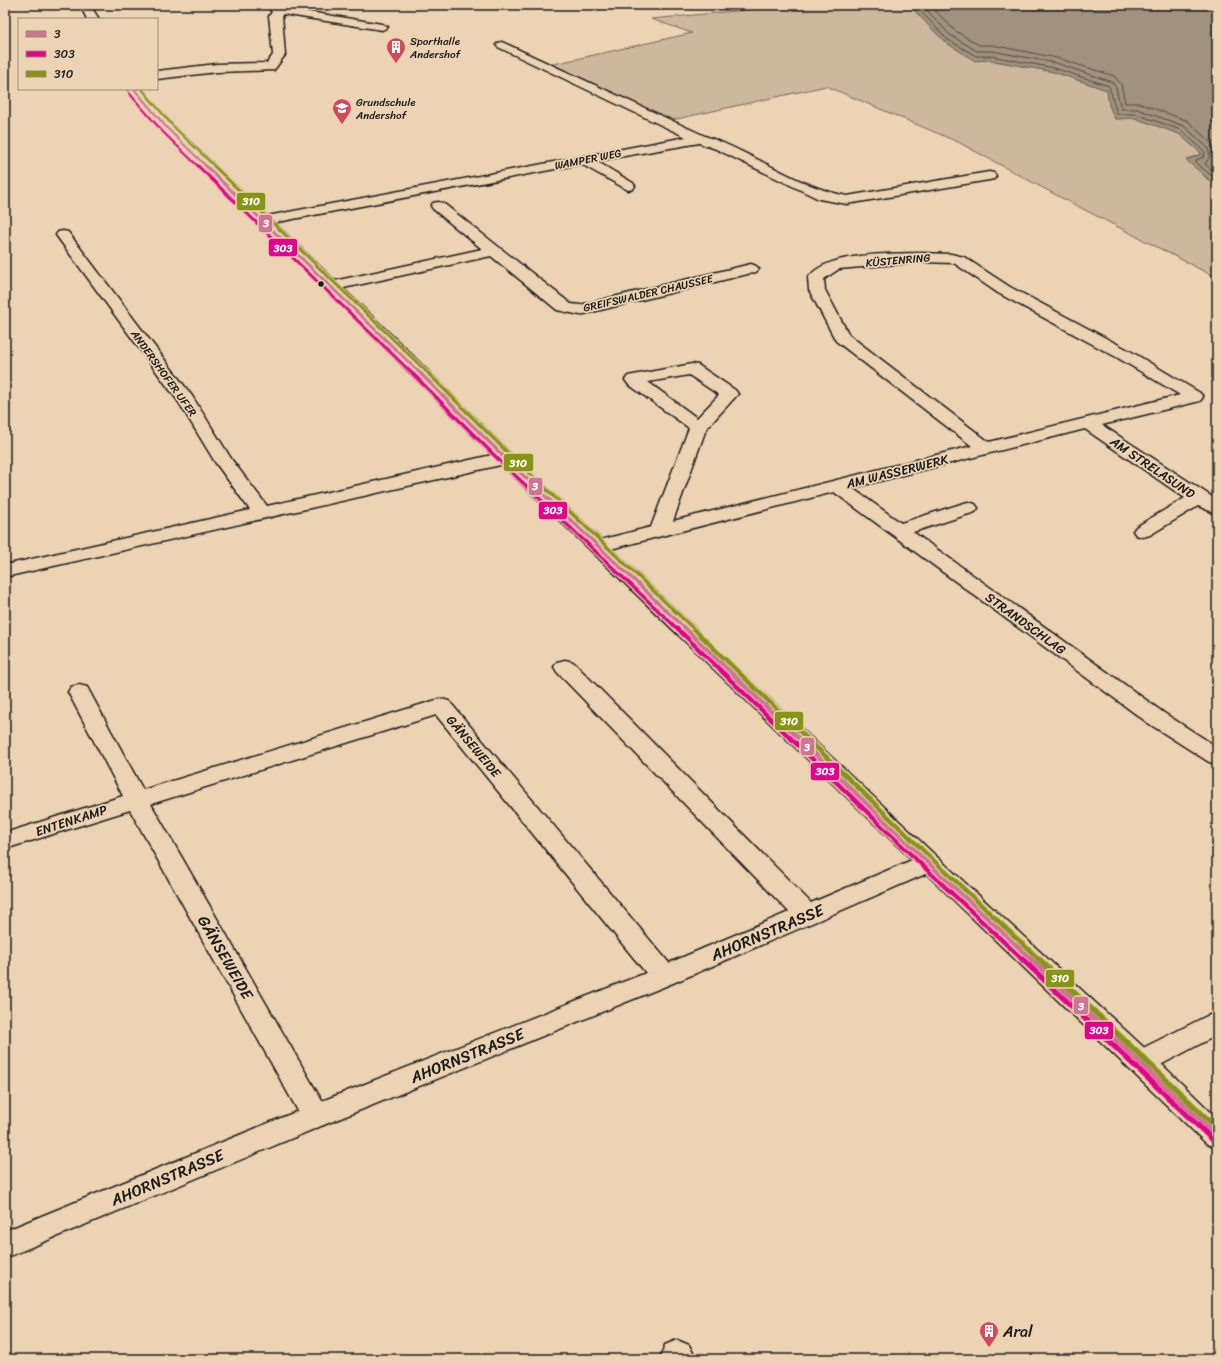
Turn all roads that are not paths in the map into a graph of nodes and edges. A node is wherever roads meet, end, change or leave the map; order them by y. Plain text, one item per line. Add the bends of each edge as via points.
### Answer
1 (86, 5) edge
2 (278, 8) edge
3 (92, 18) edge
4 (382, 27) dead end
5 (502, 45) dead end
6 (158, 75) edge
7 (135, 90) edge
8 (700, 140) junction
9 (584, 160) junction
10 (989, 176) dead end
11 (628, 186) dead end
12 (438, 206) dead end
13 (262, 221) junction
14 (63, 235) dead end
15 (493, 250) junction
16 (751, 269) dead end
17 (330, 286) junction
18 (1194, 397) joint
19 (1090, 424) junction
20 (698, 427) junction
21 (986, 448) junction
22 (505, 458) junction
23 (838, 486) junction
24 (1198, 498) junction
25 (968, 508) dead end
26 (1217, 508) edge
27 (262, 512) junction
28 (660, 530) junction
29 (899, 530) junction
30 (1143, 531) dead end
31 (599, 546) junction
32 (5, 571) edge
33 (565, 667) dead end
34 (78, 692) dead end
35 (1217, 756) edge
36 (136, 799) junction
37 (5, 841) edge
38 (928, 863) junction
39 (807, 915) junction
40 (664, 976) junction
41 (1217, 1023) edge
42 (1141, 1062) junction
43 (316, 1116) junction
44 (1217, 1136) edge
45 (5, 1245) edge

1 - 3 street
2 - 4 street
2 - 6 street via 275,16 279,55 270,67 224,67
5 - 8 street
7 - 13 street via 167,128
8 - 9 street, WAMPER WEG
8 - 10 street via 721,146 764,169 834,199 859,198
9 - 11 street
9 - 13 street, WAMPER WEG
12 - 15 street, GREIFSWALDER CHAUSSEE
13 - 17 street
14 - 27 street, ANDERSHOFER UFER via 186,400 224,462
15 - 16 street, GREIFSWALDER CHAUSSEE via 563,307 580,310
15 - 17 street
17 - 22 street
18 - 19 street, AM WASSERWERK
18 - 21 street, KÜSTENRING via 1161,375 990,282 958,259 939,256 915,258 839,265 823,271 816,278 817,290 842,338
19 - 21 street, AM WASSERWERK
19 - 24 street, AM STRELASUND
20 - 20 street via 647,389 634,380 692,370 729,394
20 - 28 street
21 - 23 street, AM WASSERWERK
22 - 27 street
22 - 31 street
23 - 28 street, AM WASSERWERK
23 - 29 street, STRANDSCHLAG
24 - 26 street, AM STRELASUND
24 - 30 street
25 - 29 street
27 - 32 street
28 - 31 street, AM WASSERWERK
29 - 35 street, STRANDSCHLAG via 1156,718
31 - 38 street
33 - 39 street
34 - 36 street, GÄNSEWEIDE
36 - 37 street, ENTENKAMP
36 - 40 street, GÄNSEWEIDE via 441,706
36 - 43 street, GÄNSEWEIDE
38 - 39 street, AHORNSTRASSE
38 - 42 street
39 - 40 street, AHORNSTRASSE
40 - 43 street, AHORNSTRASSE
41 - 42 street
42 - 44 street
43 - 45 street, AHORNSTRASSE

